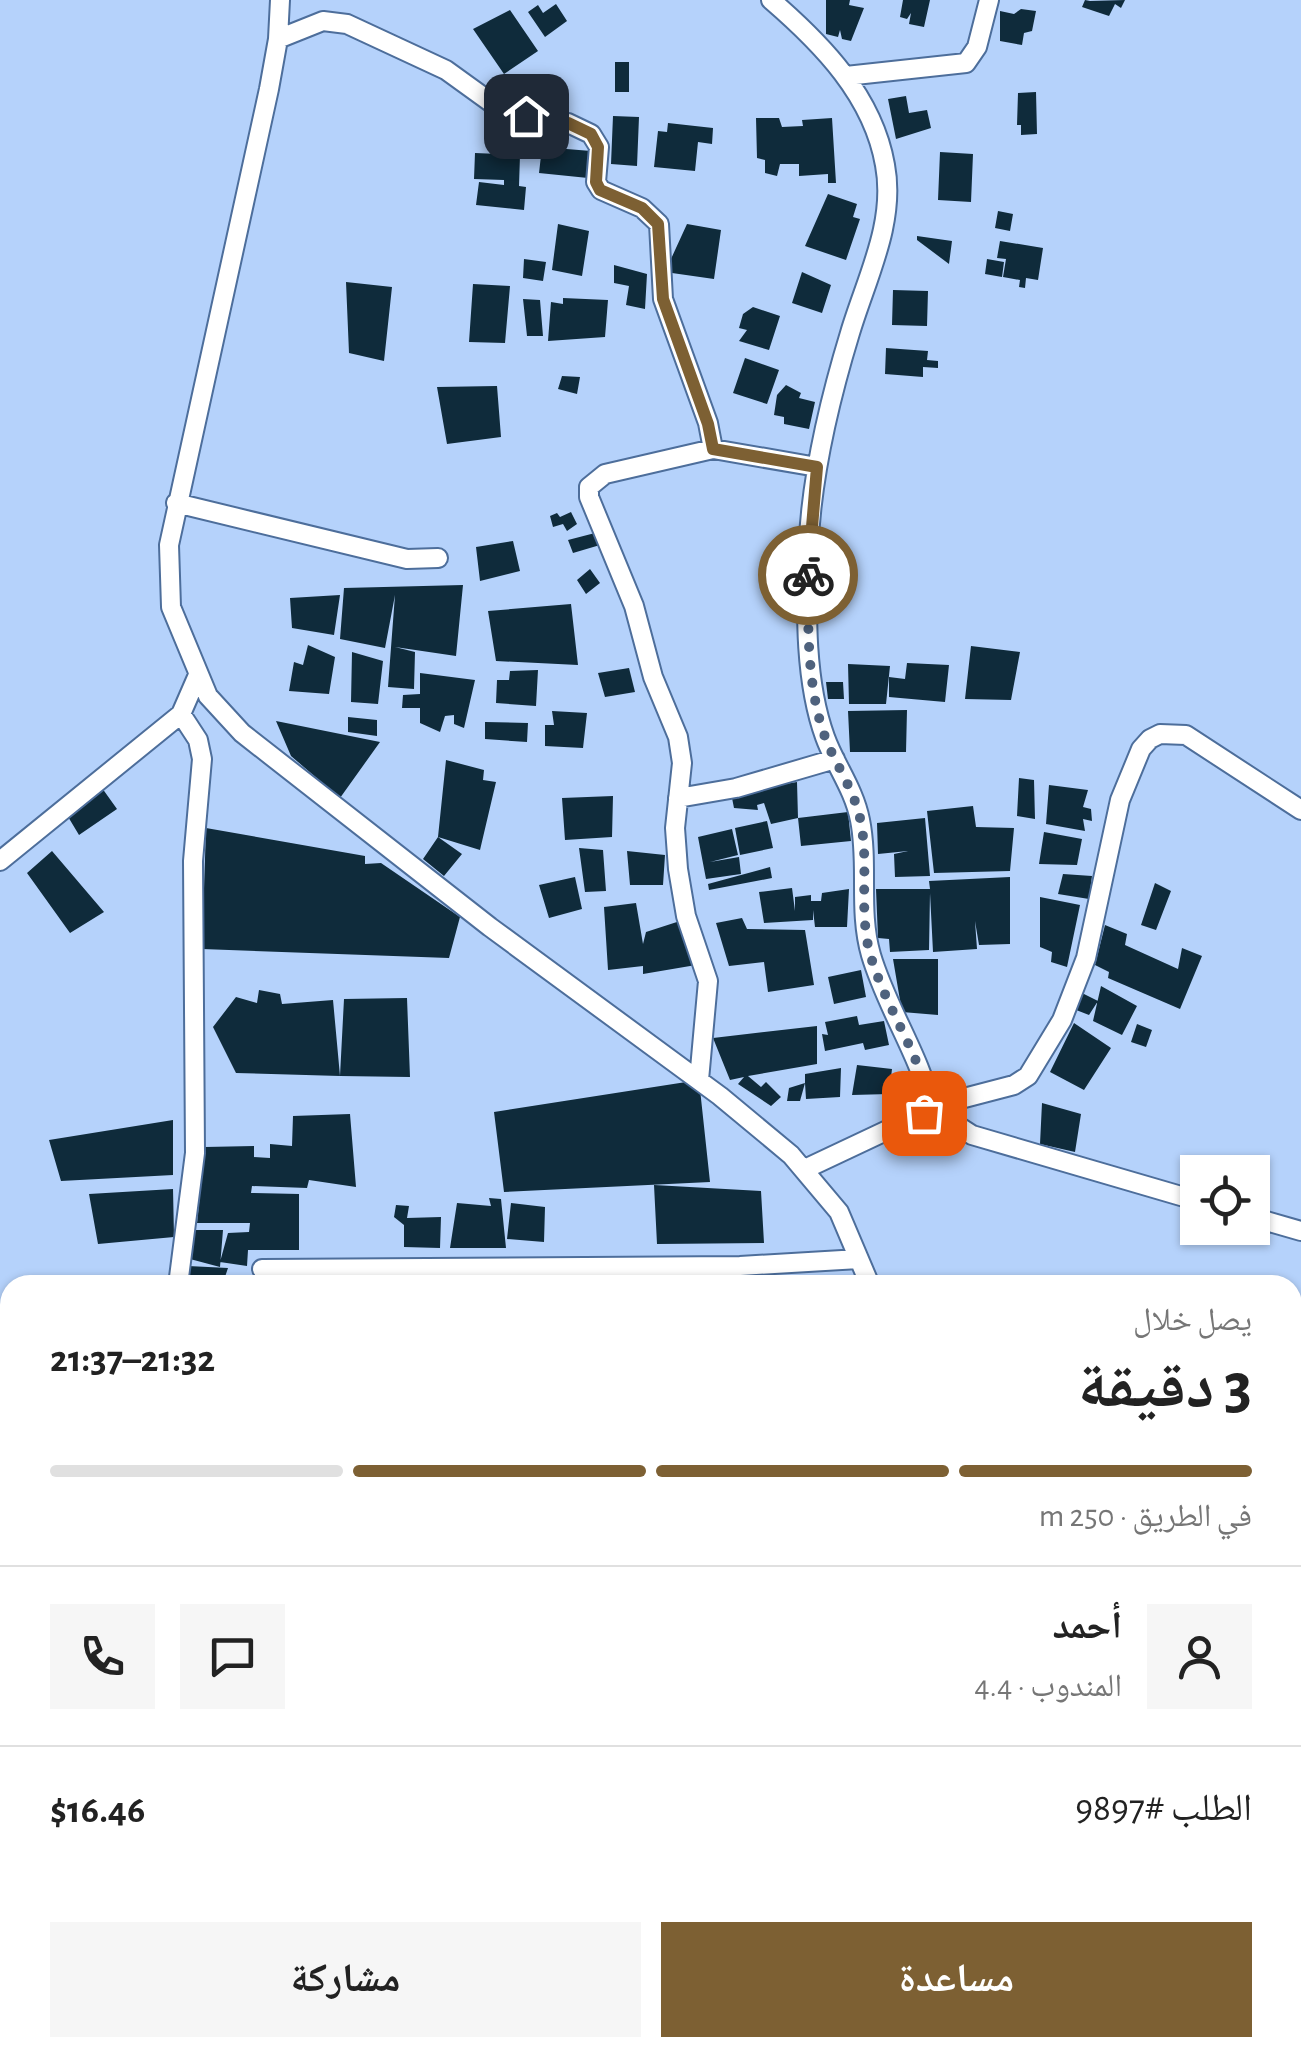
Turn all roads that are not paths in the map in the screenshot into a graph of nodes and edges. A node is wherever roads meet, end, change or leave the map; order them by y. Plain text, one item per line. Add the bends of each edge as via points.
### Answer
1 (280, 0) edge
2 (771, 0) edge
3 (989, 0) edge
4 (278, 39) junction
5 (846, 76) junction
6 (713, 449) junction
7 (817, 467) junction
8 (176, 503) junction
9 (438, 558) dead end
10 (198, 674) junction
11 (181, 714) junction
12 (835, 759) junction
13 (678, 798) junction
14 (1301, 810) edge
15 (0, 860) edge
16 (699, 1080) junction
17 (932, 1109) junction
18 (805, 1170) junction
19 (1180, 1196) edge
20 (1270, 1222) edge
21 (1301, 1231) edge
22 (859, 1259) junction
23 (527, 1265) junction
24 (262, 1269) dead end
25 (179, 1275) edge
26 (526, 1275) edge
27 (866, 1275) edge

1 - 4 street
2 - 5 street
3 - 5 street via 966,63
4 - 6 street via 323,22 347,24 446,70 500,110 591,134 600,190 642,208 658,224 663,299
4 - 8 street
5 - 7 street via 880,144 887,214
6 - 7 street
6 - 13 street via 606,474 590,487 678,737
7 - 12 street via 808,624 819,716
8 - 9 street via 406,559
8 - 10 street via 169,544 171,608
10 - 11 street
10 - 16 street via 208,696 280,768
11 - 15 street
11 - 25 street via 202,759 193,861 195,1153
12 - 13 street
12 - 17 street via 860,817 870,952
13 - 16 street via 678,868 708,981
14 - 17 street via 1186,735 1150,739 1120,800 1086,958 1042,1058 1014,1085
16 - 18 street
17 - 18 street
17 - 19 street via 972,1135
18 - 22 street via 839,1212
20 - 21 street
22 - 23 street
22 - 27 street
23 - 24 street
23 - 26 street

